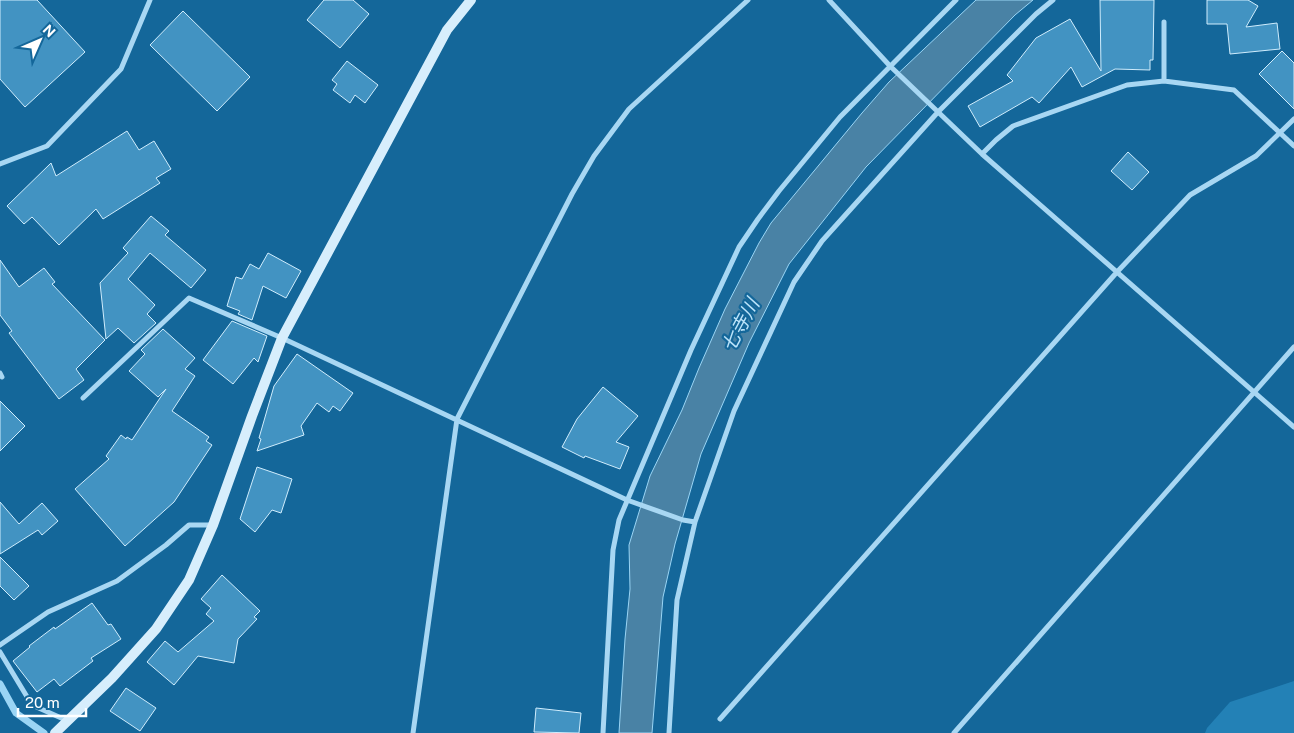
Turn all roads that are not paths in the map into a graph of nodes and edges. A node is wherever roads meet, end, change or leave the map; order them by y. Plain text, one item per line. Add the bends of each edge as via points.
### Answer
1 (150, 0) edge
2 (471, 0) edge
3 (748, 0) edge
4 (829, 0) edge
5 (956, 0) edge
6 (1053, 0) edge
7 (1164, 22) dead end
8 (890, 66) junction
9 (1164, 81) junction
10 (938, 112) junction
11 (1294, 120) edge
12 (1280, 134) junction
13 (1294, 146) edge
14 (982, 154) junction
15 (0, 164) edge
16 (1117, 272) junction
17 (282, 338) junction
18 (1294, 347) edge
19 (1255, 392) junction
20 (83, 398) dead end
21 (456, 420) junction
22 (1294, 427) edge
23 (627, 500) junction
24 (695, 522) junction
25 (213, 526) junction
26 (0, 645) edge
27 (0, 652) edge
28 (720, 719) dead end
29 (68, 721) junction
30 (56, 733) edge
31 (413, 733) edge
32 (602, 733) edge
33 (669, 733) edge
34 (954, 733) edge

1 - 15 street via 121,69 47,146
2 - 17 street via 447,30
3 - 21 street via 629,109 594,156
4 - 8 street
5 - 8 street
6 - 10 street
7 - 9 street
8 - 10 street
8 - 23 street via 840,117 779,191 739,247
9 - 12 street via 1234,90
9 - 14 street via 1126,85 1013,126
10 - 14 street
10 - 24 street via 822,241 794,282 734,411
11 - 12 street
12 - 13 street
12 - 16 street via 1256,156 1190,195
14 - 16 street
16 - 19 street
16 - 28 street
17 - 20 street via 188,298
17 - 21 street
17 - 25 street
18 - 19 street
19 - 22 street
19 - 34 street
21 - 23 street
21 - 31 street
23 - 24 street
23 - 32 street via 613,550
24 - 33 street via 678,600
25 - 26 street via 189,525 117,581 48,612
25 - 29 street via 189,580 156,629
27 - 29 street via 32,705
29 - 30 street

